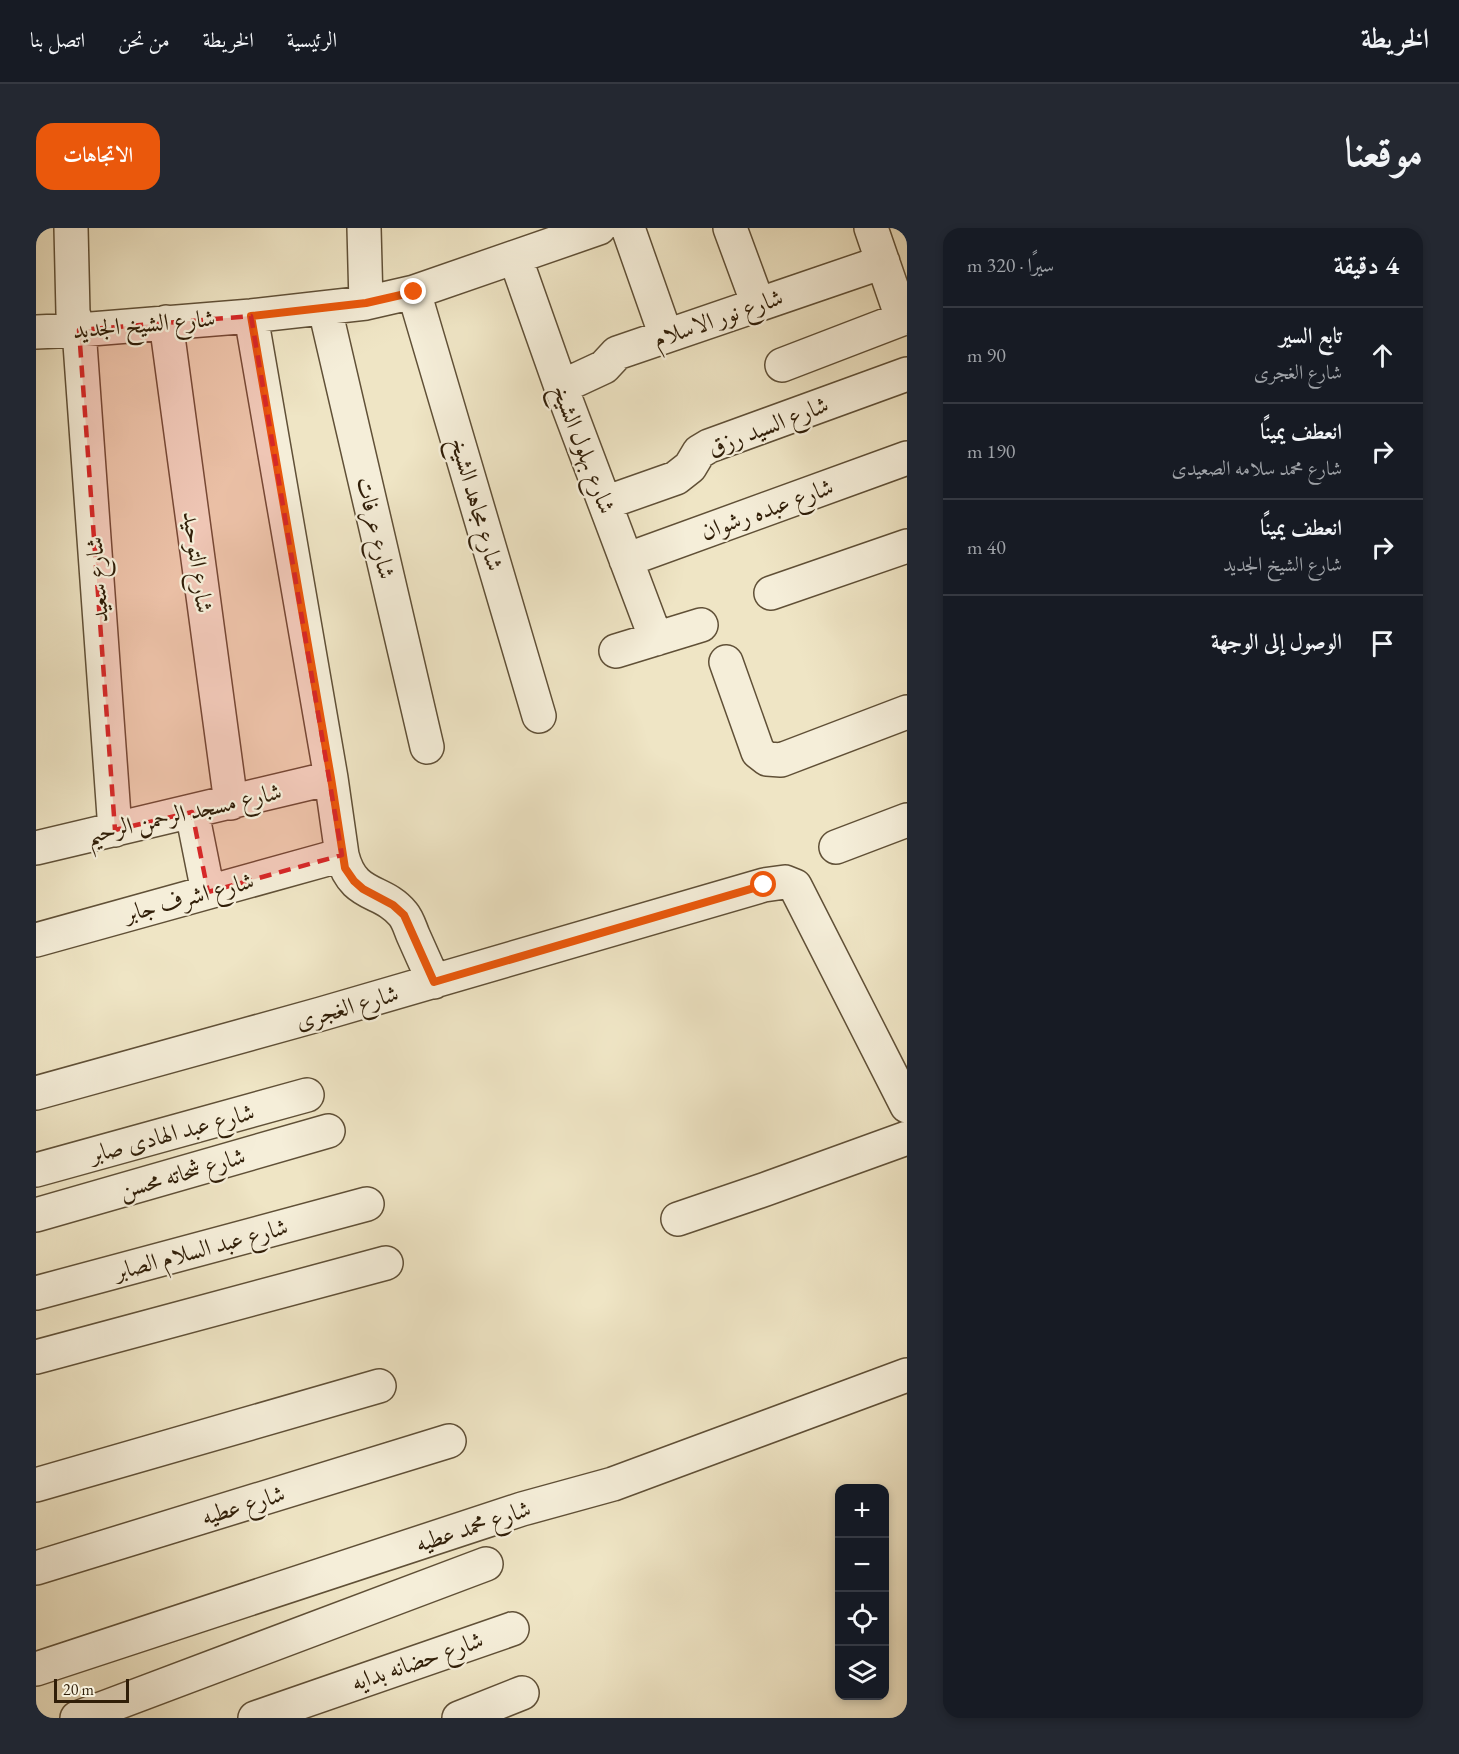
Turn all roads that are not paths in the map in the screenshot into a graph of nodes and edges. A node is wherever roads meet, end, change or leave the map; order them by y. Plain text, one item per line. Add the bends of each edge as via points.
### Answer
1 (71, 228) edge
2 (364, 228) edge
3 (599, 228) edge
4 (628, 228) edge
5 (730, 228) edge
6 (871, 228) edge
7 (529, 245) edge
8 (883, 262) junction
9 (414, 292) junction
10 (366, 303) junction
11 (758, 304) junction
12 (325, 309) junction
13 (251, 316) junction
14 (905, 318) edge
15 (166, 322) junction
16 (79, 330) junction
17 (36, 332) edge
18 (666, 336) junction
19 (782, 365) dead end
20 (907, 374) edge
21 (561, 387) junction
22 (907, 458) edge
23 (605, 503) junction
24 (907, 546) edge
25 (626, 560) junction
26 (771, 593) dead end
27 (701, 625) dead end
28 (656, 639) junction
29 (616, 651) dead end
30 (726, 662) dead end
31 (907, 712) edge
32 (539, 716) dead end
33 (427, 747) dead end
34 (331, 778) junction
35 (231, 803) junction
36 (192, 812) junction
37 (907, 820) edge
38 (115, 830) junction
39 (836, 847) dead end
40 (36, 849) edge
41 (342, 855) junction
42 (208, 892) junction
43 (36, 940) edge
44 (434, 982) junction
45 (36, 1093) edge
46 (307, 1095) dead end
47 (907, 1104) edge
48 (328, 1131) dead end
49 (907, 1138) edge
50 (36, 1170) edge
51 (367, 1204) dead end
52 (36, 1215) edge
53 (678, 1219) dead end
54 (386, 1263) dead end
55 (36, 1293) edge
56 (36, 1357) edge
57 (907, 1375) edge
58 (379, 1386) dead end
59 (449, 1441) dead end
60 (36, 1485) edge
61 (486, 1564) dead end
62 (36, 1568) edge
63 (512, 1629) dead end
64 (36, 1669) edge
65 (522, 1693) dead end
66 (77, 1718) edge
67 (255, 1718) edge
68 (459, 1718) edge

1 - 16 street, شارع سعيد via 73,313
2 - 10 street
3 - 7 street, شارع الشيخ الجديد
4 - 18 street
5 - 11 street
6 - 8 street
7 - 9 street, شارع الشيخ الجديد
7 - 21 street, شارع بهلول الشيخ
8 - 11 street, شارع نور الاسلام
8 - 14 street
9 - 10 street, شارع الشيخ الجديد
9 - 32 street, شارع مجاهد الشيخ
10 - 12 street, شارع الشيخ الجديد
11 - 18 street, شارع نور الاسلام
12 - 13 street, شارع الشيخ الجديد
12 - 33 street, شارع عرفات
13 - 15 street, شارع الشيخ الجديد
13 - 34 street
14 - 19 street
15 - 16 street, شارع الشيخ الجديد
15 - 35 street, شارع التوحيد
16 - 17 street, شارع الشيخ الجديد
16 - 38 street, شارع سعيد
18 - 21 street, شارع نور الاسلام via 617,353 604,367
20 - 23 street, شارع السيد رزق via 709,446 676,478
21 - 23 street, شارع بهلول الشيخ
22 - 25 street, شارع عبده رشوان
23 - 25 street, شارع بهلول الشيخ
24 - 26 street
25 - 28 street, شارع بهلول الشيخ
27 - 28 street
28 - 29 street
30 - 31 street via 758,752 767,759 781,760
34 - 35 street, شارع مسجد الرحمن الرحيم
34 - 41 street
35 - 36 street, شارع مسجد الرحمن الرحيم
36 - 38 street, شارع مسجد الرحمن الرحيم
36 - 42 street
37 - 39 street
38 - 40 street, شارع مسجد الرحمن الرحيم
41 - 42 street, شارع اشرف جابر
41 - 44 street via 345,868 363,889 404,915
42 - 43 street, شارع اشرف جابر
44 - 45 street, شارع الغجرى
44 - 47 street, شارع الغجرى via 785,882 795,886
46 - 50 street, شارع عبد الهادى صابر
48 - 52 street, شارع شحاته محسن
49 - 53 street
51 - 55 street, شارع عبد السلام الصابر
54 - 56 street
57 - 64 street, شارع محمد عطيه via 613,1484 522,1509
58 - 60 street
59 - 62 street, شارع عطيه
61 - 66 street
63 - 67 street, شارع حضانه بدايه
65 - 68 street

